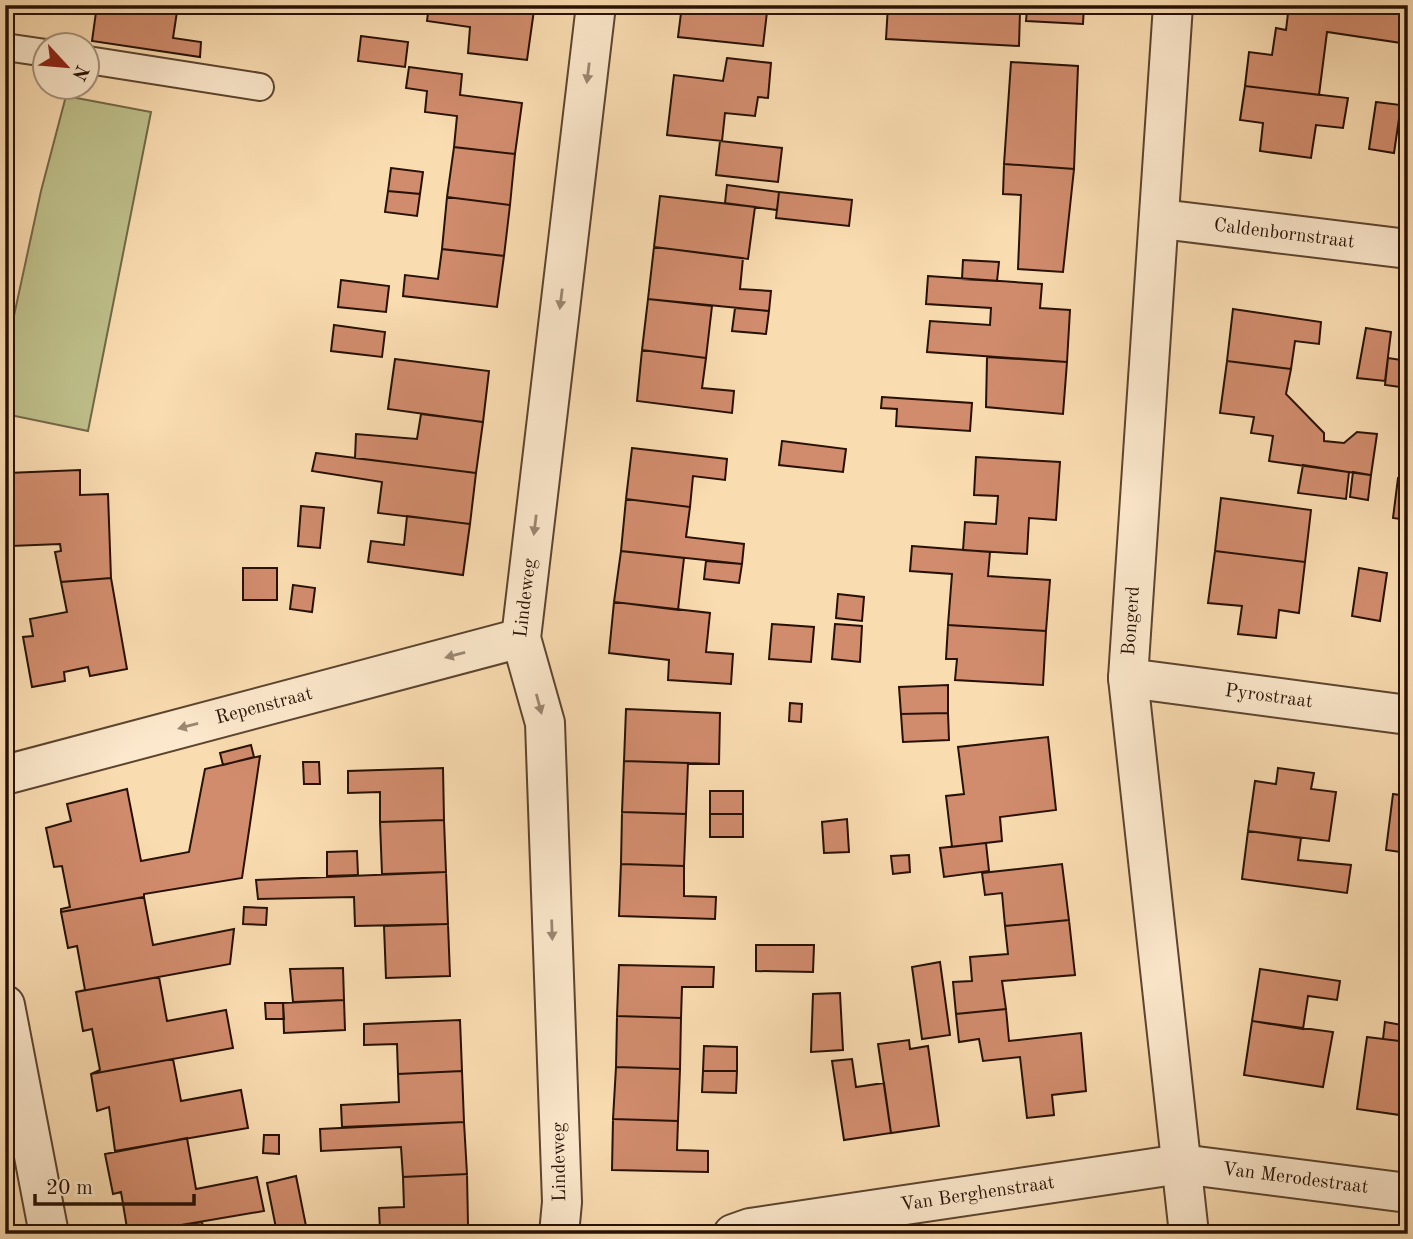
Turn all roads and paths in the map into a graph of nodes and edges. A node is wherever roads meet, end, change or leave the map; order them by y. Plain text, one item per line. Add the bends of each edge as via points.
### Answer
1 (596, 5) edge
2 (1173, 5) edge
3 (5, 47) edge
4 (32, 51) edge
5 (102, 62) edge
6 (260, 87) dead end
7 (1161, 219) junction
8 (1408, 249) edge
9 (521, 638) junction
10 (1128, 678) junction
11 (1408, 715) edge
12 (5, 775) edge
13 (5, 1005) edge
14 (1181, 1164) junction
15 (1408, 1193) edge
16 (50, 1234) edge
17 (559, 1234) edge
18 (733, 1234) edge
19 (1189, 1234) edge

1 -> 9 street, Lindeweg
2 - 7 street, Bongerd
3 - 4 lane
5 - 6 lane
7 - 8 street, Caldenbornstraat
7 - 10 street, Bongerd
9 -> 12 street, Repenstraat
9 -> 17 street, Lindeweg via 545,723
10 - 11 street, Pyrostraat
10 - 14 street, Bongerd
13 - 16 street
14 - 15 street, Van Merodestraat
14 - 18 street, Van Berghenstraat
14 - 19 street, Bongerd

